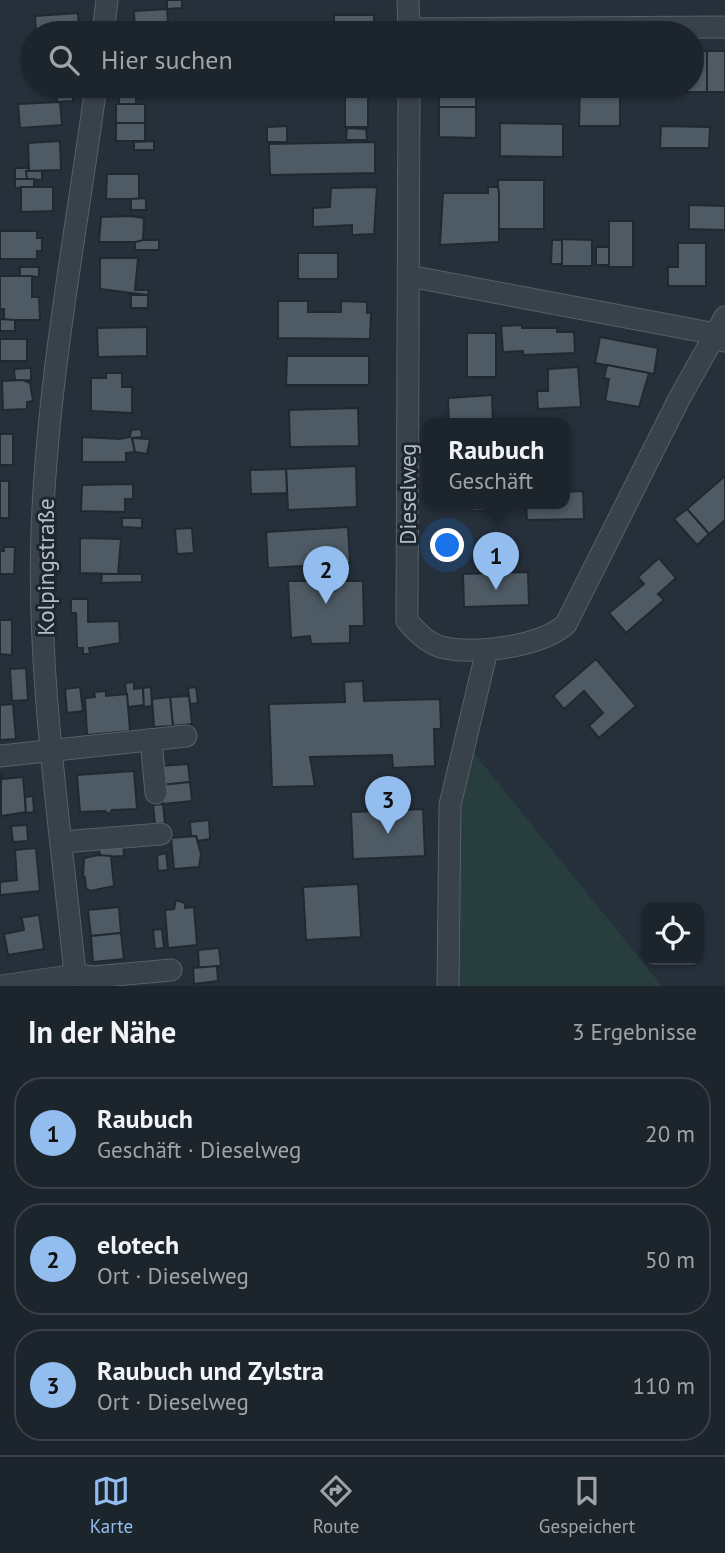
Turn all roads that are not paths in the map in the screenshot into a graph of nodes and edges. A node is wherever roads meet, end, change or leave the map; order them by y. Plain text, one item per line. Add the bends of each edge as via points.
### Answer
1 (107, 0) edge
2 (408, 0) edge
3 (104, 21) edge
4 (409, 21) edge
5 (704, 27) edge
6 (725, 27) edge
7 (94, 98) edge
8 (409, 98) edge
9 (409, 276) junction
10 (722, 331) edge
11 (487, 650) junction
12 (186, 736) dead end
13 (151, 740) junction
14 (53, 751) junction
15 (0, 756) edge
16 (156, 793) dead end
17 (161, 834) dead end
18 (62, 842) junction
19 (171, 970) dead end
20 (75, 975) junction
21 (2, 986) edge
22 (449, 986) edge

1 - 3 street
2 - 4 street
5 - 6 street
7 - 14 street, Kolpingstraße via 52,404 42,533 45,663
8 - 9 street, Dieselweg
9 - 10 street, Dieselweg
9 - 11 street, Dieselweg via 407,621 421,637 440,647
10 - 11 street, Dieselweg via 680,399 566,624 552,637
11 - 22 street via 450,805
12 - 13 street
13 - 14 street
13 - 16 street
14 - 15 street
14 - 18 street, Kolpingstraße
17 - 18 street
18 - 20 street, Kolpingstraße
19 - 20 street
20 - 21 street

